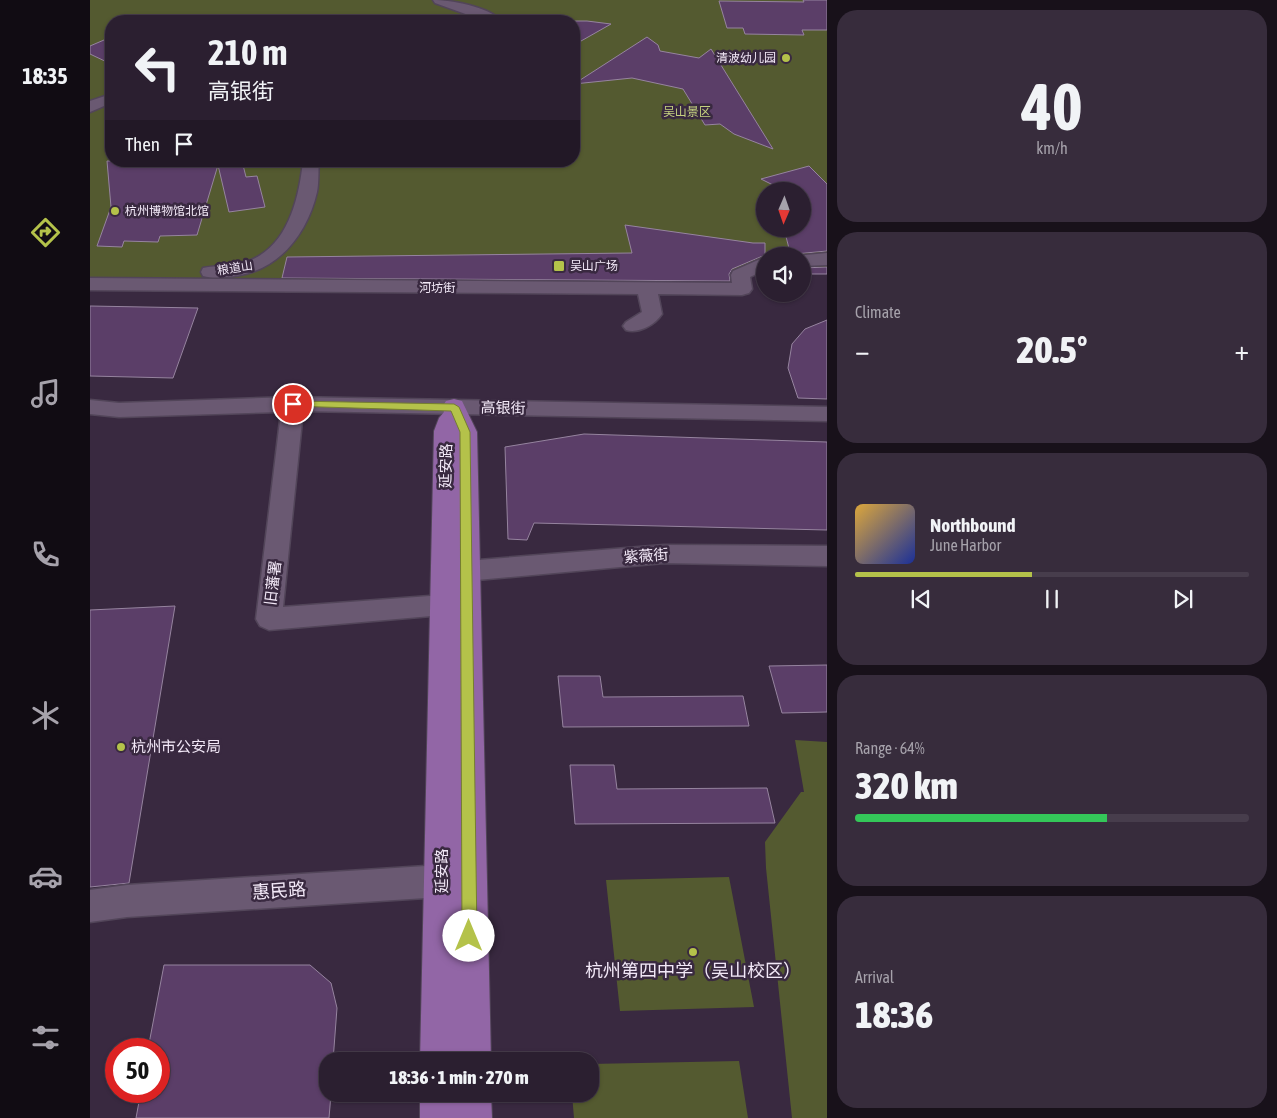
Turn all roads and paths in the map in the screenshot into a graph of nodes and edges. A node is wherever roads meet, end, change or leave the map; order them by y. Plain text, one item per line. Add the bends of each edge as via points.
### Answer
1 (440, 0) edge
2 (483, 15) edge
3 (105, 101) edge
4 (90, 107) edge
5 (310, 167) edge
6 (827, 259) edge
7 (811, 260) edge
8 (756, 267) edge
9 (90, 271) edge
10 (90, 284) edge
11 (647, 290) junction
12 (633, 326) dead end
13 (293, 404) junction
14 (454, 407) junction
15 (90, 408) edge
16 (827, 414) edge
17 (827, 556) edge
18 (466, 571) junction
19 (443, 605) junction
20 (455, 880) junction
21 (90, 906) edge
22 (441, 1052) edge
23 (470, 1052) edge
24 (440, 1102) edge
25 (471, 1102) edge
26 (440, 1118) edge
27 (472, 1118) edge

1 - 2 street
3 - 4 street
5 - 9 street, 粮道山 via 308,192 295,224 278,250 256,265 227,271
6 - 7 street
8 - 11 street, 河坊街 via 740,275 742,289
10 - 11 street, 河坊街
11 - 12 street via 652,314
13 - 14 street, 高银街
13 - 15 street, 高银街 via 119,410
13 - 19 street, 旧藩署 via 269,619
14 - 16 street, 高银街
14 - 18 main road, 延安路 via 465,432
14 - 19 main road, 延安路 via 446,432
17 - 18 street, 紫薇街 via 664,554
18 - 20 main road, 延安路
19 - 20 main road, 延安路
20 - 21 street, 惠民路
20 - 22 main road, 延安路
20 - 23 main road, 延安路
24 - 26 main road
25 - 27 main road

